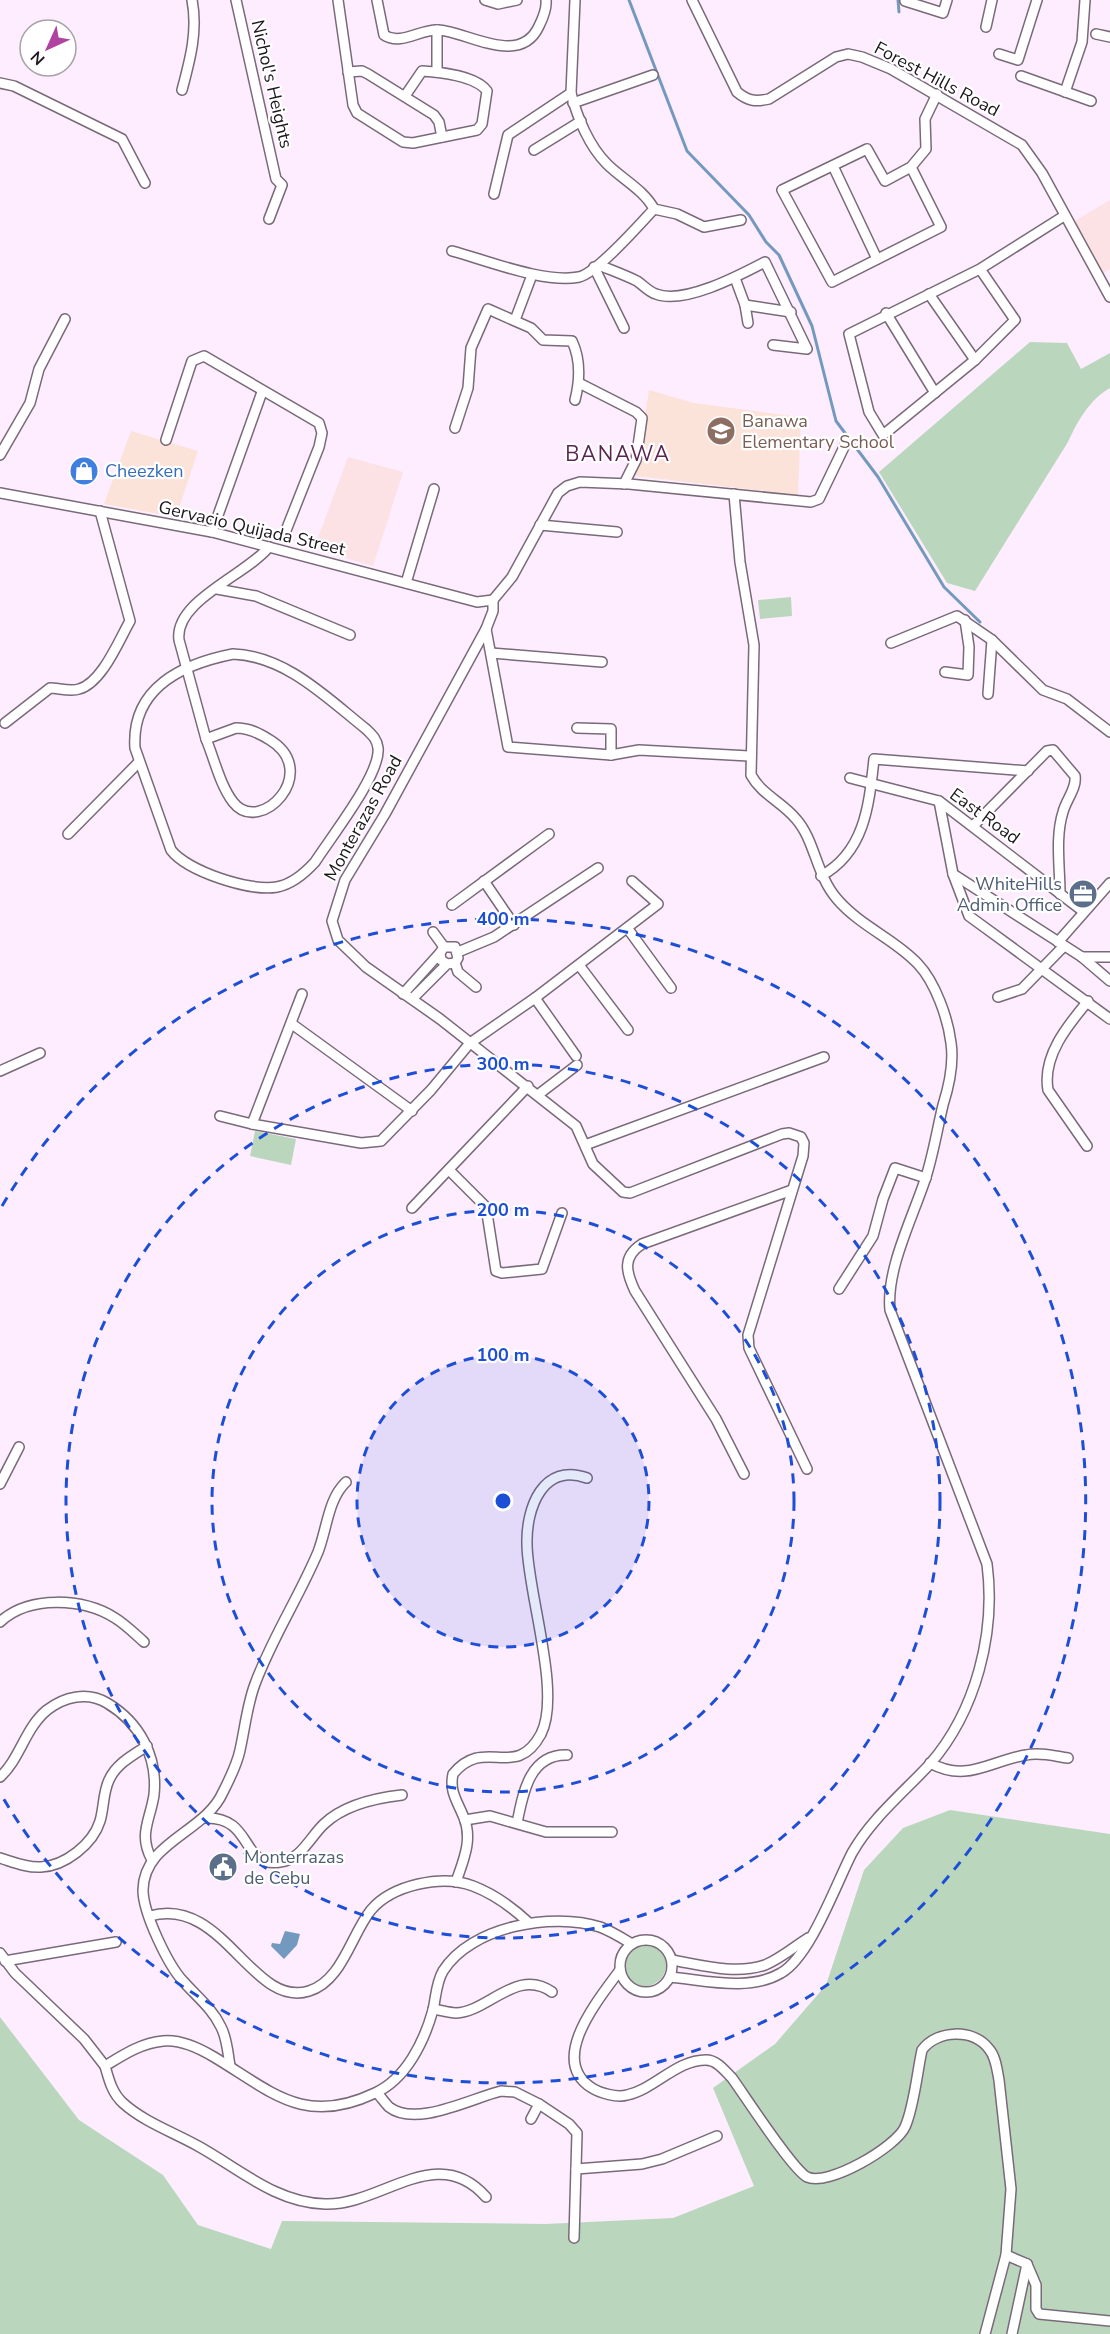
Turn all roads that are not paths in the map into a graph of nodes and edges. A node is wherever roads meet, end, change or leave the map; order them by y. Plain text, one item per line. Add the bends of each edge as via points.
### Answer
1 (192, 0) edge
2 (236, 0) edge
3 (338, 0) edge
4 (484, 0) edge
5 (517, 0) edge
6 (546, 0) edge
7 (575, 0) edge
8 (692, 0) edge
9 (946, 0) edge
10 (992, 0) edge
11 (1036, 0) edge
12 (1085, 0) edge
13 (378, 1) edge
14 (905, 1) edge
15 (986, 27) dead end
16 (437, 30) junction
17 (1096, 34) dead end
18 (1110, 37) edge
19 (999, 54) dead end
20 (348, 72) junction
21 (437, 72) junction
22 (653, 75) dead end
23 (1021, 76) dead end
24 (0, 83) edge
25 (182, 90) dead end
26 (1065, 92) junction
27 (937, 94) junction
28 (405, 96) junction
29 (572, 98) junction
30 (1091, 101) dead end
31 (581, 121) junction
32 (442, 137) junction
33 (534, 150) dead end
34 (833, 166) junction
35 (911, 167) junction
36 (145, 183) dead end
37 (494, 194) dead end
38 (654, 209) junction
39 (1064, 216) junction
40 (269, 219) dead end
41 (741, 220) dead end
42 (452, 251) dead end
43 (877, 260) junction
44 (596, 266) junction
45 (980, 269) junction
46 (532, 275) junction
47 (735, 278) junction
48 (929, 294) junction
49 (1110, 297) edge
50 (745, 305) junction
51 (791, 312) junction
52 (886, 313) junction
53 (65, 319) dead end
54 (515, 320) junction
55 (748, 323) dead end
56 (624, 328) dead end
57 (773, 345) dead end
58 (975, 360) junction
59 (579, 382) junction
60 (262, 392) junction
61 (935, 393) junction
62 (574, 400) dead end
63 (455, 428) dead end
64 (166, 440) dead end
65 (845, 445) dead end
66 (0, 455) edge
67 (624, 483) junction
68 (434, 489) dead end
69 (0, 493) edge
70 (734, 494) junction
71 (100, 511) junction
72 (540, 525) junction
73 (212, 532) junction
74 (617, 532) dead end
75 (285, 533) dead end
76 (269, 547) junction
77 (406, 583) junction
78 (217, 589) junction
79 (494, 600) junction
80 (965, 620) junction
81 (486, 629) junction
82 (350, 635) dead end
83 (992, 640) junction
84 (891, 643) dead end
85 (491, 653) junction
86 (602, 662) dead end
87 (188, 667) junction
88 (945, 672) dead end
89 (988, 694) dead end
90 (5, 723) dead end
91 (577, 729) dead end
92 (1110, 732) edge
93 (207, 739) junction
94 (611, 755) junction
95 (749, 756) junction
96 (139, 762) junction
97 (1028, 771) junction
98 (850, 778) dead end
99 (872, 783) junction
100 (939, 801) junction
101 (973, 826) junction
102 (69, 834) dead end
103 (549, 834) dead end
104 (598, 867) dead end
105 (953, 874) junction
106 (821, 876) junction
107 (484, 881) junction
108 (632, 881) dead end
109 (1110, 883) edge
110 (1060, 894) junction
111 (452, 905) dead end
112 (1084, 912) junction
113 (514, 925) junction
114 (628, 929) junction
115 (433, 932) dead end
116 (1061, 944) junction
117 (442, 950) junction
118 (458, 952) junction
119 (1082, 957) junction
120 (1110, 957) edge
121 (451, 963) junction
122 (579, 965) junction
123 (1042, 969) junction
124 (1110, 981) edge
125 (476, 987) dead end
126 (671, 988) dead end
127 (302, 994) dead end
128 (408, 996) junction
129 (998, 997) dead end
130 (535, 998) junction
131 (1088, 1001) junction
132 (1110, 1019) edge
133 (292, 1024) junction
134 (628, 1030) dead end
135 (470, 1043) junction
136 (40, 1053) dead end
137 (824, 1056) dead end
138 (0, 1071) edge
139 (528, 1086) junction
140 (539, 1094) junction
141 (412, 1111) junction
142 (220, 1116) dead end
143 (252, 1124) junction
144 (585, 1145) junction
145 (1087, 1146) dead end
146 (448, 1170) junction
147 (926, 1178) junction
148 (792, 1190) junction
149 (412, 1208) dead end
150 (562, 1213) dead end
151 (839, 1289) dead end
152 (19, 1447) dead end
153 (807, 1469) dead end
154 (744, 1474) dead end
155 (587, 1478) dead end
156 (346, 1482) dead end
157 (0, 1484) edge
158 (0, 1622) edge
159 (144, 1642) dead end
160 (147, 1746) junction
161 (567, 1755) dead end
162 (1068, 1758) dead end
163 (930, 1763) junction
164 (0, 1777) edge
165 (402, 1795) dead end
166 (206, 1818) junction
167 (465, 1820) junction
168 (517, 1823) junction
169 (612, 1832) dead end
170 (0, 1858) edge
171 (152, 1860) junction
172 (456, 1882) junction
173 (150, 1916) junction
174 (529, 1923) junction
175 (810, 1936) junction
176 (116, 1942) dead end
177 (632, 1944) junction
178 (2, 1957) edge
179 (672, 1960) junction
180 (620, 1970) junction
181 (670, 1977) junction
182 (552, 1992) dead end
183 (433, 2009) junction
184 (230, 2066) junction
185 (105, 2067) junction
186 (377, 2093) junction
187 (539, 2104) junction
188 (531, 2119) dead end
189 (717, 2136) dead end
190 (576, 2169) junction
191 (486, 2197) dead end
192 (574, 2238) dead end
193 (1006, 2255) junction
194 (1027, 2264) junction
195 (1110, 2321) edge
196 (985, 2334) edge
197 (1012, 2334) edge

1 - 25 street via 195,18
2 - 40 street, Nichol's Heights via 275,175 282,188
3 - 20 street
4 - 5 street via 498,4
6 - 16 street via 537,30 529,39 513,45 485,44
7 - 29 street
8 - 27 street, Forest Hills Road via 737,92 744,98 756,102 769,99 836,57 848,54 891,69
9 - 14 street via 942,13
10 - 15 street
11 - 19 street via 1018,60
12 - 26 street via 1082,42
13 - 16 street via 384,35 390,39
16 - 21 street
17 - 18 street
20 - 28 street via 362,71
20 - 32 street via 357,113 403,142
21 - 28 street via 422,71
21 - 32 street via 482,84 487,91 482,124 477,130
22 - 29 street
23 - 26 street
24 - 36 street via 14,86 122,139
26 - 30 street
27 - 35 street via 926,119 926,149
27 - 39 street, Forest Hills Road via 1022,145
28 - 32 street via 434,115
29 - 31 street
29 - 37 street via 508,135
31 - 33 street
31 - 38 street via 606,163 649,200
34 - 35 street via 867,149 885,181
34 - 43 street
34 - 43 street via 782,190 832,282
35 - 43 street via 941,227
38 - 41 street via 677,214 704,227
38 - 44 street
39 - 45 street
39 - 49 street, Forest Hills Road
42 - 46 street
44 - 46 street via 580,277
44 - 47 street via 664,296 703,291
44 - 56 street
45 - 48 street
45 - 58 street via 1015,320
46 - 54 street
47 - 50 street
47 - 51 street via 765,262
48 - 52 street
48 - 58 street
50 - 51 street
50 - 55 street
51 - 57 street via 807,349
52 - 61 street
52 - 61 street via 849,334 869,412 883,435
53 - 66 street via 39,369 30,403
54 - 59 street via 543,340 572,341
54 - 63 street via 486,311 471,348 468,388
58 - 61 street
59 - 62 street
59 - 67 street via 638,414 642,425 636,460
60 - 64 street via 198,356 192,361
60 - 73 street
60 - 75 street via 319,423 321,433
65 - 70 street via 816,501
67 - 70 street
67 - 72 street via 580,482 567,486
68 - 77 street
69 - 71 street, Gervacio Quijada Street
70 - 95 street via 754,645
71 - 73 street, Gervacio Quijada Street
71 - 90 street via 130,621 94,679 79,689 50,688
72 - 74 street
72 - 79 street via 512,577
73 - 76 street, Gervacio Quijada Street
76 - 77 street, Gervacio Quijada Street
76 - 78 street
77 - 79 street, Gervacio Quijada Street via 477,602
78 - 82 street via 256,597
78 - 87 street via 188,610 179,623 179,640
79 - 81 street, Monterazas Road
80 - 83 street
80 - 84 street via 957,616
80 - 88 street via 968,675
81 - 85 street
81 - 128 street, Monterazas Road via 345,880 332,921 338,940 366,967
83 - 89 street
83 - 92 street via 1034,683 1067,699
85 - 86 street
85 - 94 street via 508,747
87 - 93 street
87 - 96 street via 160,684 141,708 134,733
87 - 96 street via 220,656 244,654 302,678 375,738 375,771 315,862 303,874 277,887 261,887 190,867 178,859 171,850
91 - 94 street via 610,729
93 - 93 street via 228,792 244,811 266,810 283,793 291,771 289,759 277,744 243,728
94 - 95 street via 639,750
95 - 106 street via 751,776 797,819
96 - 102 street
97 - 99 street via 874,759
97 - 101 street
97 - 110 street via 1049,750 1075,776 1060,827
98 - 99 street, East Road
99 - 100 street, East Road
99 - 106 street via 864,825 855,847 841,864
100 - 101 street, East Road
100 - 105 street
101 - 110 street, East Road
103 - 107 street
104 - 113 street
105 - 116 street
105 - 123 street via 969,916
106 - 147 street via 853,916 919,964 933,988 951,1042 951,1063
107 - 111 street
107 - 113 street
108 - 114 street via 658,904
109 - 112 street
110 - 112 street, East Road
112 - 116 street
113 - 118 street
114 - 122 street
114 - 126 street
115 - 117 street
116 - 119 street
116 - 123 street
117 - 118 street via 455,947
117 - 121 street via 441,960
117 - 128 street
118 - 121 street
119 - 120 street
119 - 124 street
121 - 125 street
121 - 128 street
122 - 130 street
122 - 134 street
123 - 129 street via 1022,989
123 - 131 street
127 - 133 street
128 - 135 street, Monterazas Road
130 - 135 street
130 - 140 street via 577,1061
131 - 132 street
131 - 145 street via 1058,1042 1046,1080 1048,1090
133 - 141 street
133 - 143 street
135 - 139 street, Monterazas Road
135 - 141 street
136 - 138 street
137 - 144 street
139 - 140 street, Monterazas Road
139 - 146 street
140 - 144 street, Monterazas Road via 576,1126
141 - 143 street via 376,1143
142 - 143 street
144 - 148 street, Monterazas Road via 593,1164 617,1189 630,1192 783,1134 796,1134 805,1149
146 - 149 street
146 - 150 street via 486,1207 496,1271 502,1274 542,1269
147 - 151 street via 895,1168 873,1236
147 - 163 street via 891,1279 890,1310 987,1564 991,1593 981,1660 961,1720
148 - 153 street via 752,1318 749,1348
148 - 154 street via 642,1244 632,1250 626,1261 635,1291 716,1419
152 - 157 street
155 - 167 street via 572,1472 550,1481 532,1504 528,1522 527,1546 546,1691 543,1730 530,1750 519,1756 467,1756 453,1774 451,1784
156 - 166 street via 337,1491 318,1551 256,1682 235,1767
158 - 159 street via 31,1606 69,1604 115,1618
160 - 164 street via 133,1722 119,1711 89,1696 74,1697 46,1710 30,1727
160 - 170 street via 122,1763 109,1779 100,1822 92,1838 77,1852 41,1867
160 - 171 street via 154,1776 144,1837
161 - 168 street via 547,1759 533,1773 524,1788
162 - 163 street via 1024,1755 962,1772 944,1771
163 - 175 street via 853,1851
165 - 166 street via 367,1801 337,1815 300,1852 280,1862 269,1863 259,1858 234,1824 217,1817
166 - 171 street
167 - 168 street via 490,1816
167 - 172 street via 467,1852
168 - 169 street via 546,1832
171 - 173 street via 143,1890
172 - 173 street via 413,1886 384,1899 366,1918 328,1978 305,1993 288,1992 273,1985 246,1965 208,1925 185,1915 162,1912
172 - 174 street via 493,1896
173 - 184 street via 173,1968 222,2028
174 - 177 street via 587,1924
174 - 183 street via 488,1935 456,1956 443,1971
175 - 179 street via 781,1957 750,1969
175 - 181 street via 791,1967 764,1981 744,1984
176 - 178 street
177 - 179 street via 656,1942
177 - 180 street via 622,1955
178 - 185 street via 70,2024
179 - 181 street
180 - 181 street via 629,1986 639,1992 657,1990
180 - 193 street via 576,2040 573,2060 584,2083 596,2091 627,2095 672,2071 708,2060 732,2078 798,2170 817,2179 835,2175 898,2139 906,2127 922,2050 927,2044 948,2035 973,2037 981,2042 997,2065 1006,2135 1011,2189
182 - 183 street via 534,1984 501,1993 465,2011
183 - 186 street via 405,2069
184 - 185 street via 199,2048 163,2041 127,2052
184 - 186 street via 285,2101 307,2106 332,2106
185 - 191 street via 111,2088 121,2102 141,2117 197,2145 263,2186 300,2201 343,2204 410,2178 445,2174 472,2184
186 - 187 street via 389,2107 417,2115 501,2091 515,2092
187 - 188 street
187 - 190 street via 577,2133
189 - 190 street via 642,2164
190 - 192 street
193 - 194 street
193 - 196 street
194 - 195 street via 1036,2285 1039,2314
194 - 197 street

